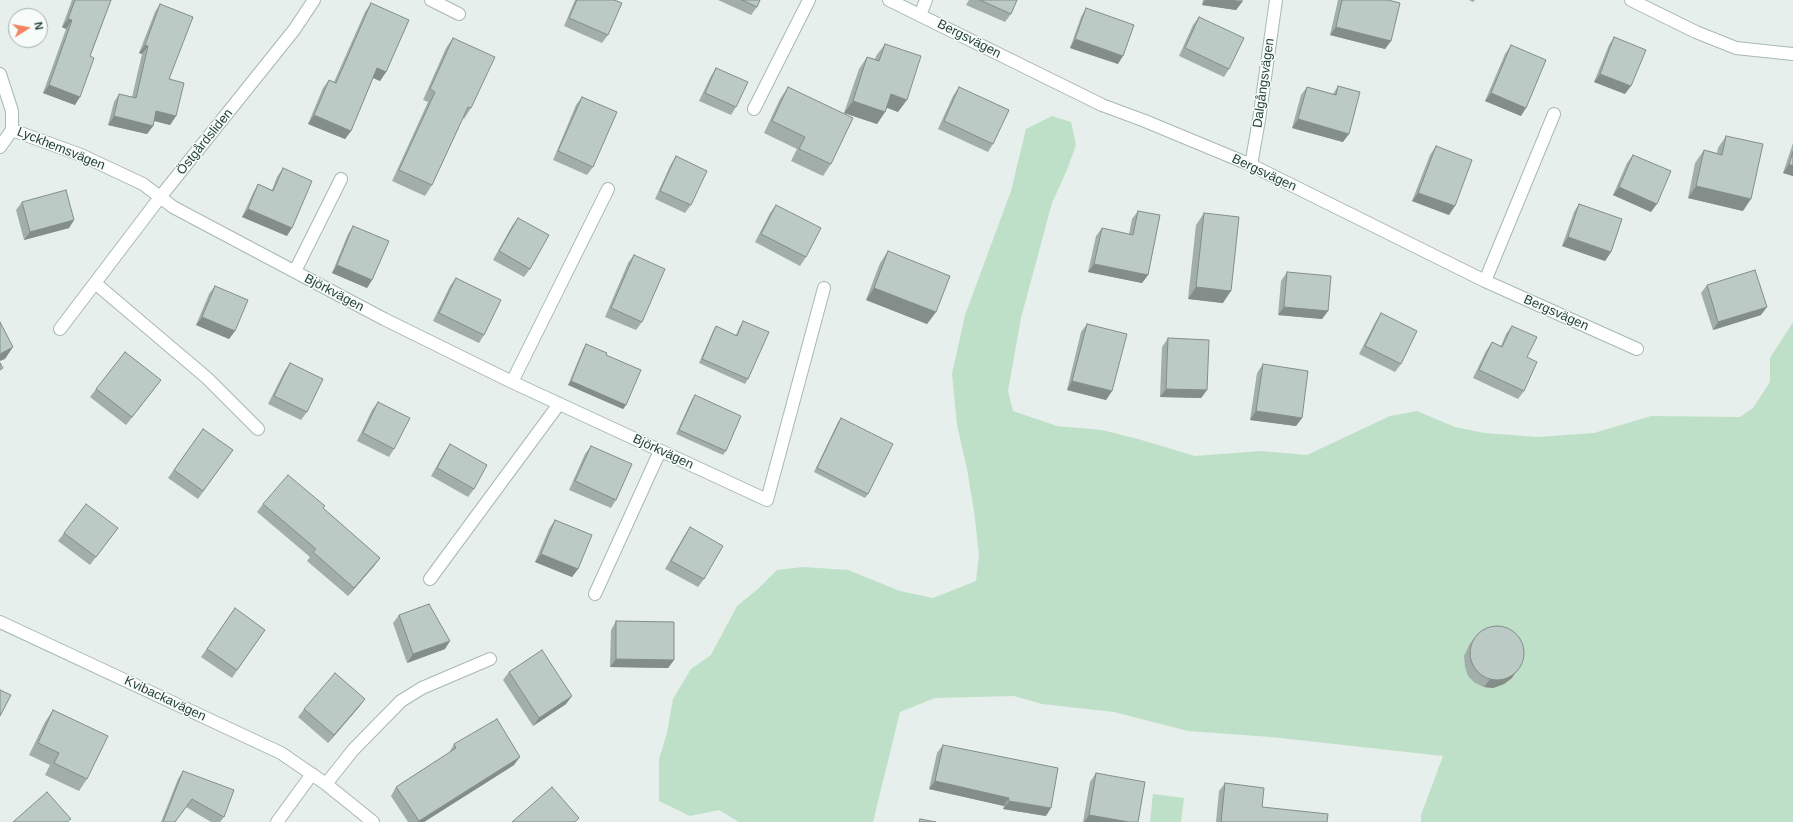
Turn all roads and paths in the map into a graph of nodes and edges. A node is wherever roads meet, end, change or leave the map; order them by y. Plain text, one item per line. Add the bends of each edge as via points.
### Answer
1 (314, 0) edge
2 (431, 0) edge
3 (809, 0) edge
4 (889, 0) edge
5 (926, 0) edge
6 (1276, 0) edge
7 (1631, 0) edge
8 (459, 14) dead end
9 (920, 15) junction
10 (1793, 54) edge
11 (0, 74) edge
12 (754, 110) dead end
13 (1554, 114) dead end
14 (12, 130) junction
15 (0, 147) edge
16 (1251, 165) junction
17 (341, 179) dead end
18 (608, 189) dead end
19 (161, 196) junction
20 (295, 271) junction
21 (1485, 281) junction
22 (95, 283) junction
23 (824, 288) dead end
24 (60, 329) dead end
25 (1637, 349) dead end
26 (512, 382) junction
27 (559, 404) junction
28 (258, 430) dead end
29 (660, 451) junction
30 (430, 579) dead end
31 (595, 594) dead end
32 (0, 622) edge
33 (490, 659) dead end
34 (312, 774) junction
35 (326, 784) junction
36 (276, 822) edge
37 (373, 822) edge

1 - 19 street, Östgårdsliden via 294,30
2 - 8 street
3 - 12 street
4 - 9 street, Bergsvägen
5 - 9 street
6 - 16 street, Dalgångsvägen
7 - 10 street via 1696,32 1736,48
9 - 16 street, Bergsvägen via 1102,105
11 - 14 street, Lyckhemsvägen via 12,111
13 - 21 street
14 - 15 street
14 - 19 street, Lyckhemsvägen via 81,155 143,184
16 - 21 street, Bergsvägen
17 - 20 street
18 - 26 street
19 - 20 street, Björkvägen via 173,206
19 - 22 street, Östgårdsliden
20 - 26 street, Björkvägen via 384,319
21 - 25 street, Bergsvägen
22 - 24 street, Östgårdsliden
22 - 28 street via 207,378
23 - 29 street, Björkvägen via 767,500
26 - 27 street, Björkvägen
27 - 29 street, Björkvägen
27 - 30 street
29 - 31 street
32 - 34 street, Kvibackavägen via 281,753
33 - 35 street via 422,688 401,700 353,750
34 - 35 street, Kvibackavägen
34 - 36 street
35 - 37 street, Kvibackavägen

